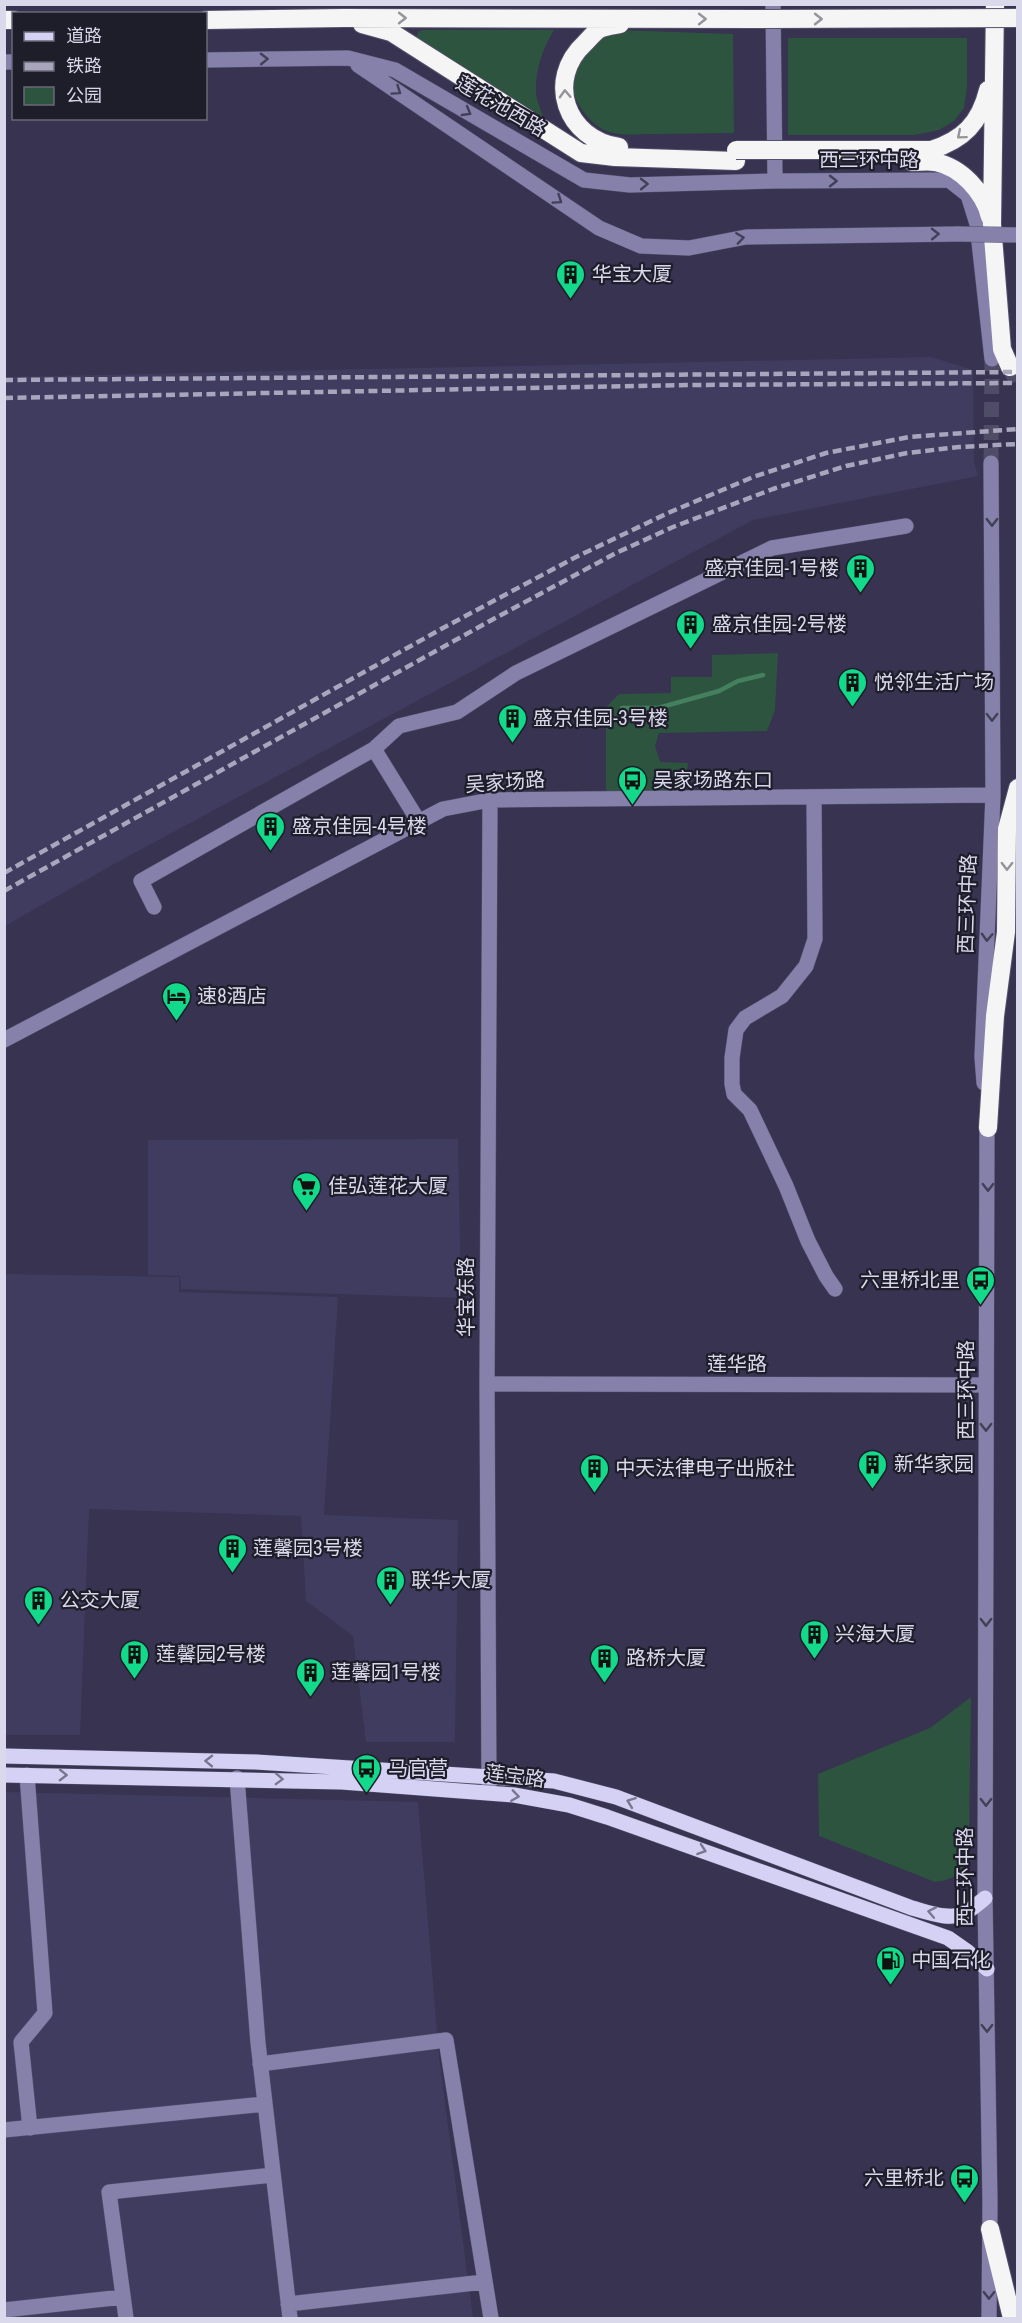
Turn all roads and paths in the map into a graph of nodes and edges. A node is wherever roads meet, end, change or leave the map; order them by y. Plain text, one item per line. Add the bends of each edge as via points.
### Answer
1 (773, 4) edge
2 (995, 4) edge
3 (343, 18) junction
4 (1017, 18) edge
5 (646, 19) junction
6 (207, 21) edge
7 (234, 21) junction
8 (207, 27) edge
9 (348, 58) junction
10 (207, 60) edge
11 (994, 65) junction
12 (804, 155) junction
13 (736, 156) junction
14 (775, 181) junction
15 (992, 224) junction
16 (1017, 235) edge
17 (992, 359) tunnel mouth
18 (1010, 367) tunnel mouth
19 (991, 463) tunnel mouth
20 (906, 526) dead end
21 (374, 749) junction
22 (1017, 788) edge
23 (993, 795) junction
24 (814, 797) junction
25 (489, 800) junction
26 (419, 822) junction
27 (154, 907) dead end
28 (4, 1040) edge
29 (988, 1128) junction
30 (835, 1289) dead end
31 (487, 1384) junction
32 (986, 1385) junction
33 (4, 1756) edge
34 (27, 1774) junction
35 (4, 1775) edge
36 (489, 1776) junction
37 (237, 1778) junction
38 (489, 1793) junction
39 (985, 1898) junction
40 (987, 1969) junction
41 (260, 2064) junction
42 (265, 2104) junction
43 (30, 2127) junction
44 (4, 2130) edge
45 (273, 2175) junction
46 (990, 2229) junction
47 (484, 2282) junction
48 (123, 2297) junction
49 (4, 2310) edge
50 (289, 2311) edge
51 (126, 2319) edge
52 (491, 2319) edge
53 (988, 2319) edge
54 (1011, 2319) edge

1 - 14 street
2 - 11 highway
3 -> 5 highway
3 - 7 highway
3 - 13 highway via 391,32 581,153 615,157
5 -> 4 highway, bridge
13 -> 5 highway via 629,149 595,141 579,127 565,104 563,87 574,53 600,28
6 - 7 highway
7 - 8 highway
10 -> 9 street, 莲花池西路
9 -> 14 street, 莲花池西路 via 395,70 584,180 630,185
9 -> 16 street, bridge via 599,228 640,246 689,248 746,237
11 -> 12 highway via 984,106 972,125 947,145 931,150
11 - 15 highway
12 - 13 highway, bridge
12 - 15 highway via 935,162 968,180 981,197
14 -> 17 street, 西三环中路 via 949,180 968,195 977,224
15 - 18 highway via 1002,349
19 -> 23 street, 西三环中路
20 - 21 street via 772,548 516,673 458,712 399,726
21 - 26 street
21 - 27 street via 141,881
22 -> 29 highway via 1007,829 1006,932 995,1016
23 - 24 street, 吴家场路
23 -> 29 street, 西三环中路 via 982,1058
24 - 25 street, 吴家场路
24 - 30 street via 815,939 806,966 782,996 745,1018 736,1030 732,1084 734,1094 750,1110 808,1240
25 - 26 street, 吴家场路 via 443,808
25 - 31 street, 华宝东路
26 - 28 street, 吴家场路
29 -> 32 street, 西三环中路
31 - 32 street, 莲华路
31 - 36 street, 华宝东路
32 -> 39 street, 西三环中路
36 -> 33 main road, 莲宝路 via 256,1762
34 - 35 main road, 莲宝路
34 -> 37 main road, 莲宝路
34 - 43 street via 45,2013 21,2042
36 - 38 street, 华宝东路
39 -> 36 main road, 莲宝路 via 964,1914 936,1914 616,1797 554,1781
37 -> 38 main road, 莲宝路
37 - 41 street
38 -> 40 main road, 莲宝路 via 569,1806 812,1888 948,1938
39 - 40 street, 西三环中路
40 -> 46 street, 西三环中路
41 - 42 street
41 - 47 street via 447,2040
42 - 43 street
42 - 45 street
43 - 44 street
45 - 48 street via 109,2192
45 - 50 street
46 -> 53 street, 西三环中路
46 - 54 highway
47 - 50 street
47 - 52 street
48 - 49 street
48 - 51 street

